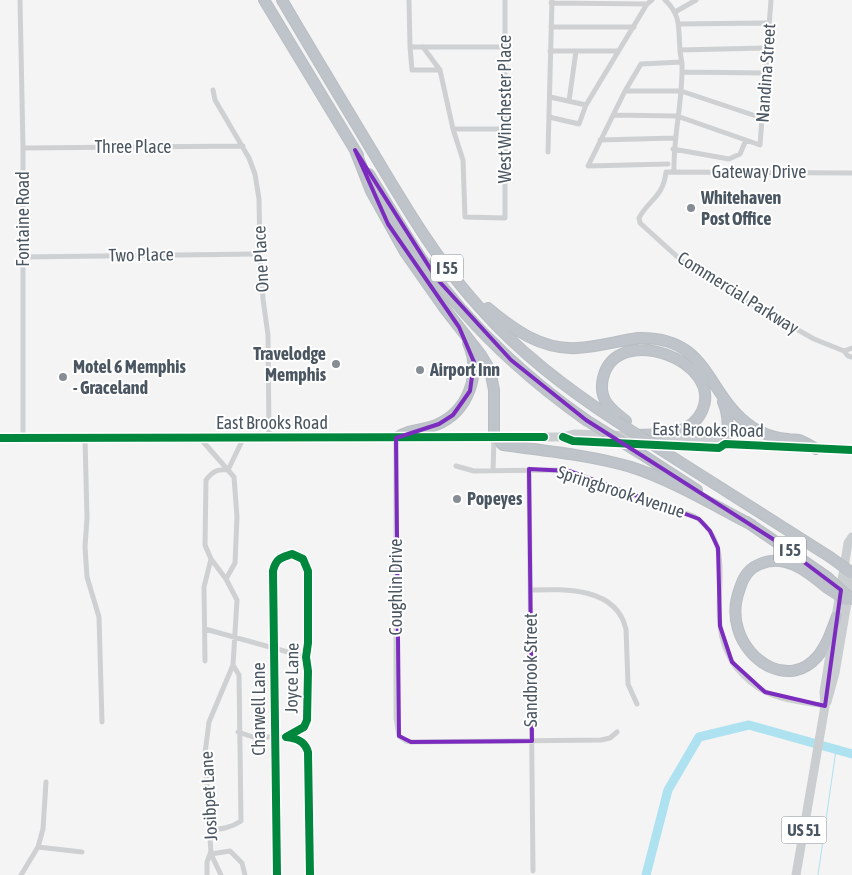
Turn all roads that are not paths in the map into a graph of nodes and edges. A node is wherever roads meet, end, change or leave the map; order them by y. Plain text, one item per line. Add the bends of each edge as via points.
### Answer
1 (20, 0) edge
2 (264, 0) edge
3 (282, 0) edge
4 (410, 0) edge
5 (505, 0) edge
6 (665, 0) edge
7 (696, 0) edge
8 (771, 0) edge
9 (552, 1) edge
10 (649, 2) edge
11 (675, 12) junction
12 (769, 23) junction
13 (680, 24) junction
14 (551, 27) junction
15 (634, 27) junction
16 (410, 47) junction
17 (423, 47) junction
18 (505, 47) junction
19 (767, 48) junction
20 (680, 50) junction
21 (550, 51) junction
22 (576, 51) junction
23 (617, 51) junction
24 (682, 62) junction
25 (440, 70) junction
26 (682, 72) junction
27 (765, 72) junction
28 (213, 90) dead end
29 (625, 91) junction
30 (681, 91) junction
31 (550, 97) junction
32 (569, 101) junction
33 (586, 105) junction
34 (613, 115) junction
35 (677, 116) junction
36 (549, 117) junction
37 (762, 118) junction
38 (453, 129) junction
39 (505, 129) junction
40 (674, 138) junction
41 (600, 140) junction
42 (746, 140) junction
43 (243, 146) junction
44 (23, 148) junction
45 (673, 149) junction
46 (355, 150) junction
47 (548, 152) dead end
48 (668, 164) dead end
49 (666, 172) joint
50 (674, 172) junction
51 (852, 173) edge
52 (260, 254) junction
53 (23, 257) junction
54 (459, 284) junction
55 (459, 328) junction
56 (852, 348) edge
57 (844, 351) junction
58 (852, 357) edge
59 (713, 382) junction
60 (621, 421) junction
61 (630, 435) junction
62 (200, 437) junction
63 (269, 437) junction
64 (494, 437) junction
65 (563, 437) junction
66 (0, 438) edge
67 (23, 438) junction
68 (85, 438) junction
69 (244, 438) junction
70 (396, 438) junction
71 (725, 444) junction
72 (816, 449) junction
73 (852, 450) edge
74 (456, 466) dead end
75 (228, 470) junction
76 (530, 470) junction
77 (494, 471) junction
78 (752, 525) junction
79 (852, 537) edge
80 (292, 554) joint
81 (211, 559) junction
82 (852, 573) edge
83 (226, 579) junction
84 (826, 582) junction
85 (851, 582) edge
86 (531, 590) junction
87 (852, 602) edge
88 (837, 616) junction
89 (205, 629) junction
90 (234, 636) junction
91 (273, 648) junction
92 (306, 657) junction
93 (205, 661) dead end
94 (233, 666) junction
95 (637, 704) dead end
96 (824, 711) junction
97 (102, 722) dead end
98 (238, 732) junction
99 (618, 732) dead end
100 (286, 737) junction
101 (274, 738) junction
102 (532, 741) junction
103 (46, 782) dead end
104 (210, 830) junction
105 (38, 847) junction
106 (82, 852) dead end
107 (211, 852) junction
108 (533, 871) dead end
109 (21, 875) edge
110 (207, 875) edge
111 (221, 875) edge
112 (245, 875) edge
113 (276, 875) edge
114 (310, 875) edge
115 (796, 875) edge

1 - 44 street, Fontaine Road
2 - 46 highway, I 55
3 - 54 highway, I 55 via 409,212
4 - 16 street
5 - 18 street, West Winchester Place
6 - 11 street
7 - 11 street
8 - 12 street, Nandina Street
9 - 10 street
9 - 14 street
10 - 15 street
11 - 13 street
12 - 13 street
12 - 19 street, Nandina Street
13 - 20 street
14 - 15 street
14 - 21 street
15 - 23 street
16 - 17 street
16 - 25 street via 412,70
17 - 18 street
17 - 25 street
18 - 39 street, West Winchester Place
19 - 20 street
19 - 27 street, Nandina Street
20 - 24 street
21 - 22 street
21 - 31 street
22 - 23 street
22 - 32 street
23 - 33 street
24 - 26 street
24 - 29 street via 641,64
25 - 38 street
26 - 27 street
26 - 30 street
27 - 37 street, Nandina Street
28 - 43 street, One Place via 215,100
29 - 30 street
29 - 34 street
30 - 35 street
30 - 37 street
31 - 32 street
31 - 36 street
32 - 33 street
33 - 36 street via 579,124
34 - 35 street
34 - 41 street
35 - 40 street
35 - 42 street
36 - 47 street
37 - 42 street, Nandina Street via 760,145
38 - 39 street
38 - 39 street, West Winchester Place via 463,160 465,217 505,218
40 - 41 street
40 - 45 street
41 - 48 street via 588,166
42 - 45 street via 740,154 729,159
43 - 44 street, Three Place
43 - 52 street, One Place via 255,174
44 - 53 street, Fontaine Road
45 - 50 street
46 - 55 highway via 371,191 397,238
46 - 78 highway, I 55, bridge via 421,257 461,309 516,366 586,420
49 - 50 street, Gateway Drive
49 - 57 street, Commercial Parkway via 664,186 639,216 640,223 692,270 814,339
50 - 51 street, Gateway Drive
52 - 53 street, Two Place
52 - 63 street, One Place via 268,335
53 - 67 street, Fontaine Road
54 - 59 highway via 510,326 535,341 576,348 638,338 663,340 688,351 705,368
54 - 60 highway, I 55 via 536,363 581,397
55 - 64 highway via 490,370 494,390
55 - 70 highway via 474,362 472,384 465,400 453,415 439,424 406,432
56 - 57 street
57 - 58 street, Commercial Parkway
59 - 71 highway via 727,413
59 - 72 highway via 731,407 751,426 766,434 799,440
60 - 61 highway via 603,397 601,389 606,368 620,355 645,350 665,353 686,366 700,382 704,406 693,424 673,432
60 - 82 highway, I 55, bridge
61 - 65 main road, East Brooks Road via 574,434
61 - 71 main road, East Brooks Road via 719,440
62 - 68 main road, East Brooks Road
62 - 69 main road, East Brooks Road
62 - 75 street
63 - 69 main road, East Brooks Road
63 - 70 main road, East Brooks Road
64 - 65 main road, East Brooks Road
64 - 70 main road, East Brooks Road
64 - 77 street
64 - 78 highway via 503,445 631,467
65 - 71 main road, East Brooks Road via 573,441 719,448
66 - 67 main road, East Brooks Road
67 - 68 main road, East Brooks Road
68 - 97 street via 86,569 99,617
69 - 75 street
70 - 102 street, Coughlin Drive via 396,718 399,736 411,742
71 - 72 main road, East Brooks Road
72 - 73 main road, East Brooks Road
74 - 77 street, Springbrook Avenue
75 - 81 street, Josibpet Lane via 218,469 206,480 205,545
75 - 83 street via 234,477 237,517 235,563
76 - 77 street, Springbrook Avenue
76 - 86 street, Sandbrook Street
76 - 96 street, Springbrook Avenue via 554,468 570,471 699,519 713,535 718,548 720,626 732,662 750,682 765,692
78 - 84 highway, I 55
79 - 88 main road, US 51 via 848,543
80 - 91 street, Charwell Lane via 279,559 273,571
80 - 92 street, Joyce Lane via 303,559 308,571
81 - 83 street, Josibpet Lane
81 - 89 street via 204,587
82 - 85 main road, US 51
83 - 90 street, Josibpet Lane via 237,600
84 - 87 highway, I 55, bridge
84 - 88 highway via 788,562 758,564 747,572 737,595 739,630 759,660 780,671 791,671 808,665 818,656
85 - 96 main road, US 51 via 835,673
86 - 95 street via 563,589 586,593 607,601 618,611 625,621 628,687
86 - 102 street, Sandbrook Street
88 - 96 main road, US 51 via 824,692
89 - 90 street
89 - 93 street
90 - 91 street
90 - 94 street, Josibpet Lane
91 - 92 street
91 - 101 street, Charwell Lane
92 - 100 street, Joyce Lane via 307,722 302,729
94 - 98 street via 239,675
94 - 104 street, Josibpet Lane via 209,722 205,753
96 - 115 main road, US 51
98 - 101 street
98 - 104 street via 240,821 226,828
99 - 102 street via 601,740
100 - 101 street
100 - 114 street, Joyce Lane via 299,740 308,749
101 - 113 street, Charwell Lane
102 - 108 street, Sandbrook Street
103 - 105 street via 43,829
104 - 107 street, Josibpet Lane
105 - 106 street
105 - 109 street
107 - 110 street
107 - 111 street
107 - 112 street via 230,851 242,864

